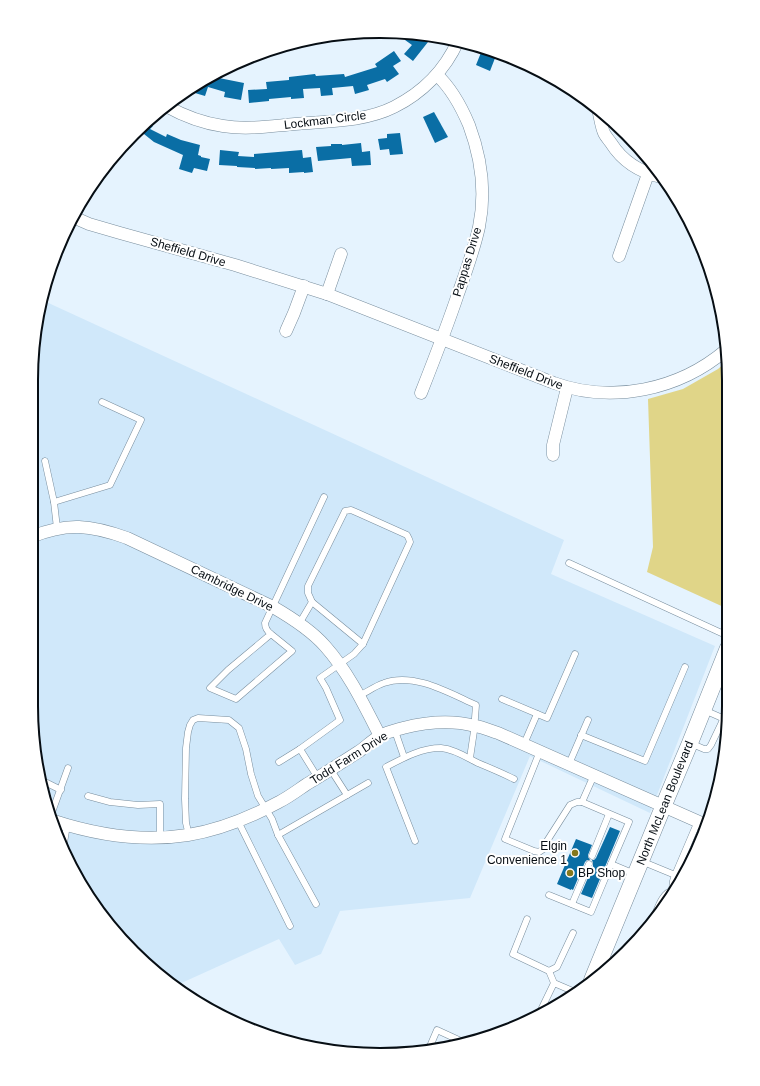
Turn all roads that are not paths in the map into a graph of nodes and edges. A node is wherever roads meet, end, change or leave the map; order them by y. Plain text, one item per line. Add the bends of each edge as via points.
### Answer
1 (455, 47) edge
2 (437, 74) junction
3 (172, 109) edge
4 (600, 119) edge
5 (648, 174) junction
6 (653, 175) edge
7 (78, 219) edge
8 (341, 254) dead end
9 (619, 256) dead end
10 (304, 286) junction
11 (328, 294) junction
12 (286, 331) dead end
13 (442, 340) junction
14 (721, 354) edge
15 (567, 388) junction
16 (420, 393) dead end
17 (102, 402) dead end
18 (553, 455) dead end
19 (45, 461) dead end
20 (324, 497) dead end
21 (54, 502) junction
22 (57, 528) junction
23 (38, 535) edge
24 (569, 564) dead end
25 (312, 602) junction
26 (273, 607) junction
27 (299, 624) junction
28 (271, 634) junction
29 (722, 643) edge
30 (363, 644) junction
31 (574, 654) dead end
32 (340, 664) junction
33 (685, 667) dead end
34 (721, 684) edge
35 (359, 696) junction
36 (502, 699) dead end
37 (703, 710) junction
38 (537, 714) junction
39 (721, 718) edge
40 (588, 720) dead end
41 (721, 724) edge
42 (474, 725) junction
43 (394, 731) junction
44 (581, 735) junction
45 (380, 736) junction
46 (690, 743) junction
47 (524, 744) junction
48 (300, 748) junction
49 (540, 751) junction
50 (404, 757) junction
51 (470, 758) junction
52 (279, 762) dead end
53 (568, 764) junction
54 (68, 768) dead end
55 (331, 770) junction
56 (594, 775) junction
57 (318, 778) junction
58 (514, 779) dead end
59 (47, 783) edge
60 (368, 783) dead end
61 (61, 790) junction
62 (347, 795) junction
63 (88, 796) dead end
64 (582, 802) junction
65 (663, 806) junction
66 (54, 808) edge
67 (266, 808) junction
68 (610, 814) junction
69 (238, 821) junction
70 (58, 822) edge
71 (702, 823) edge
72 (67, 825) junction
73 (699, 828) edge
74 (189, 835) junction
75 (278, 835) junction
76 (160, 838) junction
77 (65, 839) edge
78 (415, 841) dead end
79 (592, 856) dead end
80 (589, 864) dead end
81 (611, 864) junction
82 (639, 868) junction
83 (675, 875) junction
84 (673, 882) edge
85 (549, 895) dead end
86 (316, 904) dead end
87 (572, 904) junction
88 (527, 919) dead end
89 (290, 926) dead end
90 (573, 933) dead end
91 (607, 961) edge
92 (549, 971) junction
93 (554, 983) junction
94 (570, 990) edge
95 (543, 1007) edge
96 (456, 1039) edge
97 (431, 1044) edge

1 - 2 street, Lockman Circle
2 - 3 street, Lockman Circle via 418,92 394,107 354,119 235,128 207,124
2 - 13 street, Pappas Drive via 454,93 466,119 479,156 482,185 481,212 476,238
4 - 5 street via 604,133 621,157
5 - 6 street
5 - 9 street
7 - 10 street, Sheffield Drive
8 - 11 street
10 - 11 street, Sheffield Drive
10 - 12 street
11 - 13 street, Sheffield Drive
13 - 15 street, Sheffield Drive
13 - 16 street, Pappas Drive
14 - 15 street, Sheffield Drive via 710,363 654,388 598,393
15 - 18 street via 553,445
17 - 21 lane via 141,420 131,442 110,485
19 - 21 lane
20 - 26 lane
21 - 22 lane
22 - 23 street, Cambridge Drive
22 - 26 street, Cambridge Drive via 94,528 122,536
24 - 29 lane
25 - 27 lane
25 - 30 lane
25 - 30 lane via 308,586 345,511 351,510 407,535 410,542
26 - 27 street, Cambridge Drive
26 - 28 lane via 265,623 265,628
27 - 32 street, Cambridge Drive via 324,645
28 - 28 lane via 292,651 236,699 210,688
30 - 32 lane
31 - 38 lane via 547,718
32 - 35 street, Cambridge Drive
32 - 48 lane via 320,678 340,720
33 - 44 lane via 645,761
34 - 37 main road, North McLean Boulevard
35 - 42 lane via 394,680 423,683 476,705
35 - 45 street, Cambridge Drive
36 - 38 lane
37 - 39 lane
37 - 46 main road, North McLean Boulevard
38 - 47 lane
40 - 44 lane
41 - 46 lane via 708,749
42 - 43 street, Todd Farm Drive via 434,722
42 - 47 street, Todd Farm Drive
42 - 51 lane
43 - 45 street, Todd Farm Drive
43 - 50 lane
44 - 53 lane
45 - 55 street, Todd Farm Drive
46 - 65 main road, North McLean Boulevard
47 - 49 street, Todd Farm Drive
48 - 52 lane
48 - 57 lane
49 - 53 street, Todd Farm Drive
49 - 64 lane via 505,839 536,852 541,851 567,808 574,802
50 - 51 lane via 442,748
50 - 78 lane via 386,767
51 - 58 lane
53 - 56 street, Todd Farm Drive
54 - 61 lane
55 - 57 street, Todd Farm Drive
55 - 62 lane
56 - 64 lane
56 - 65 street, Todd Farm Drive
57 - 67 street, Todd Farm Drive
59 - 61 lane
60 - 62 lane
61 - 66 lane
62 - 75 lane
63 - 76 lane via 110,802 160,804
64 - 68 lane
65 - 71 street, Todd Farm Drive
65 - 82 main road, North McLean Boulevard
67 - 69 street, Todd Farm Drive
67 - 74 lane via 254,786 239,728 229,720 198,718 190,725 186,748 185,799
67 - 75 lane
68 - 79 lane
68 - 81 lane via 629,822
69 - 74 street, Todd Farm Drive
69 - 89 lane
70 - 72 street, Todd Farm Drive
72 - 76 street, Todd Farm Drive via 115,836
72 - 77 lane
73 - 83 lane
74 - 76 street, Todd Farm Drive
75 - 86 lane
80 - 87 lane
81 - 82 lane
81 - 87 lane via 591,912
82 - 83 lane
82 - 91 main road, North McLean Boulevard
83 - 84 lane
85 - 87 lane
88 - 92 lane via 513,954
90 - 92 lane via 557,968
92 - 93 lane
93 - 94 lane
93 - 95 lane
96 - 97 lane via 437,1030

